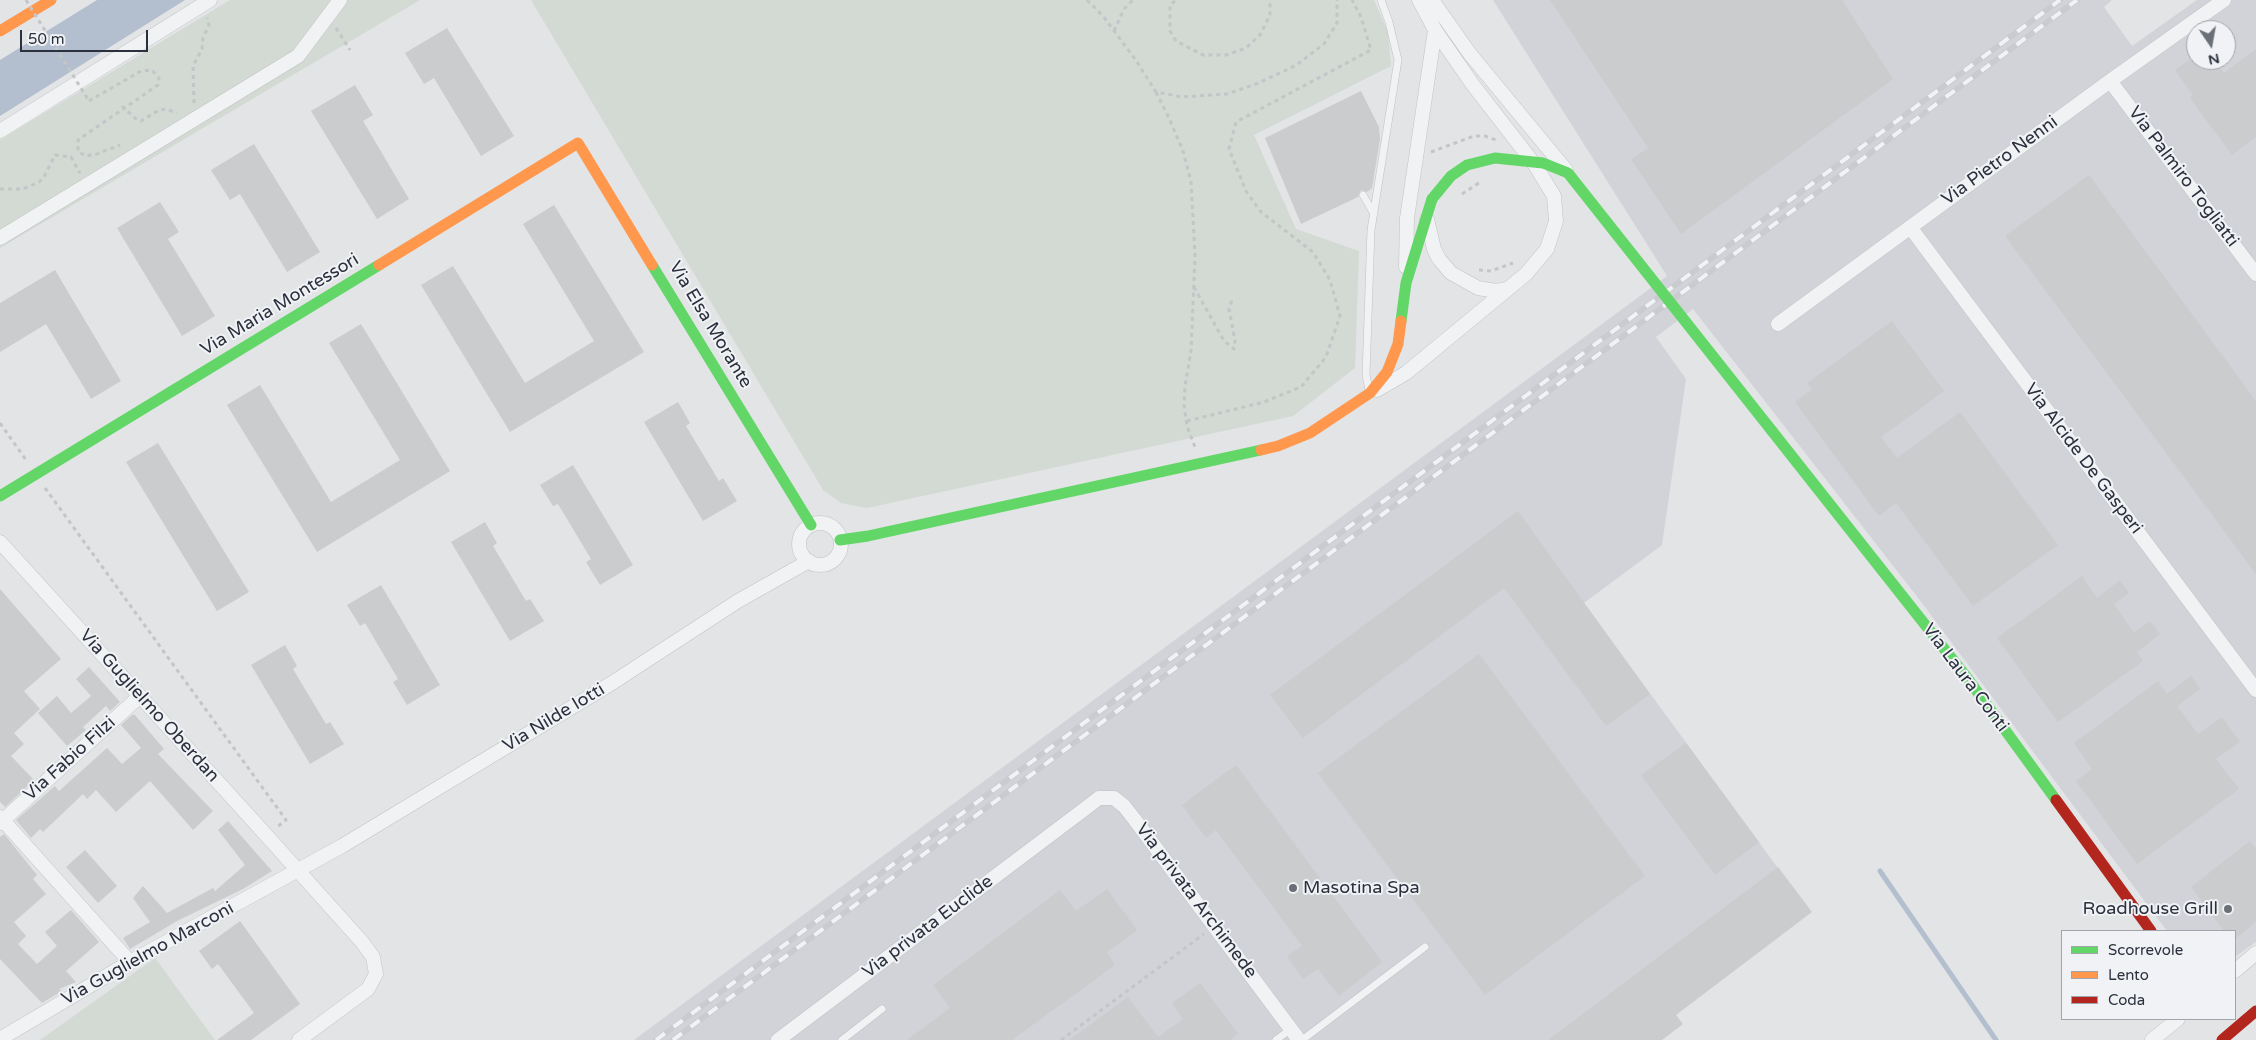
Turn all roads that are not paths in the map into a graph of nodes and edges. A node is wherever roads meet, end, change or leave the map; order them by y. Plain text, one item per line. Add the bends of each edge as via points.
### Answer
1 (51, 0) edge
2 (210, 0) edge
3 (340, 0) edge
4 (1381, 0) edge
5 (1419, 0) edge
6 (1432, 0) edge
7 (2224, 0) edge
8 (1435, 30) junction
9 (0, 32) edge
10 (2110, 81) junction
11 (0, 130) edge
12 (578, 143) joint
13 (1568, 173) junction
14 (1363, 195) dead end
15 (1374, 214) junction
16 (1427, 215) junction
17 (1910, 227) junction
18 (0, 238) edge
19 (2256, 274) edge
20 (1406, 283) junction
21 (1508, 288) junction
22 (1778, 324) dead end
23 (1370, 393) junction
24 (0, 496) edge
25 (810, 525) junction
26 (840, 540) junction
27 (0, 542) edge
28 (809, 561) junction
29 (2256, 690) edge
30 (140, 696) junction
31 (1078, 814) joint
32 (1, 820) edge
33 (298, 871) junction
34 (2150, 930) edge
35 (1425, 947) dead end
36 (2256, 953) edge
37 (130, 962) junction
38 (2236, 969) edge
39 (882, 1009) dead end
40 (2256, 1011) edge
41 (2167, 1024) edge
42 (1297, 1036) edge
43 (0, 1039) edge
44 (299, 1040) edge
45 (778, 1040) edge
46 (842, 1040) edge
47 (1276, 1040) edge
48 (2152, 1040) edge
49 (2222, 1040) edge

1 - 9 street
2 - 11 street
3 - 18 street via 298,56
4 - 15 lane via 1398,60
5 - 8 street
6 - 13 street via 1470,54
7 - 10 street, Via Pietro Nenni
8 - 20 street via 1407,218
8 - 21 street via 1535,165 1554,196 1556,220 1548,249 1526,274
10 - 17 street, Via Pietro Nenni
10 - 19 street, Via Palmiro Togliatti
12 - 24 street, Via Maria Montessori
12 - 25 street, Via Elsa Morante
13 - 16 street, bridge via 1543,163 1495,158 1467,165 1452,176 1432,200
13 - 34 street, Via Laura Conti, bridge via 1968,679
14 - 15 lane
15 - 23 lane via 1366,375
16 - 20 street
16 - 21 street via 1434,249 1451,273 1478,288
17 - 22 street, Via Pietro Nenni
17 - 29 street, Via Alcide De Gasperi
20 - 23 street via 1394,358
21 - 23 street via 1406,373
23 - 26 street via 1310,433 1278,446
25 - 26 street via 829,525
25 - 28 street via 804,531 799,547 802,556
26 - 28 street via 835,559 822,565
27 - 30 street, Via Guglielmo Oberdan
28 - 33 street, Via Nilde Iotti via 738,601 612,683
30 - 32 street, Via Fabio Filzi
30 - 33 street, Via Guglielmo Oberdan
31 - 42 street, Via privata Archimede via 1099,798 1114,798 1124,806
31 - 45 street, Via privata Euclide
32 - 37 street
33 - 37 street, Via Guglielmo Marconi
33 - 44 street, Via Guglielmo Oberdan via 368,949 376,965 376,974 368,989
35 - 42 lane
36 - 38 street
37 - 43 street, Via Guglielmo Marconi
39 - 46 lane
40 - 49 street
41 - 48 street
42 - 47 lane

